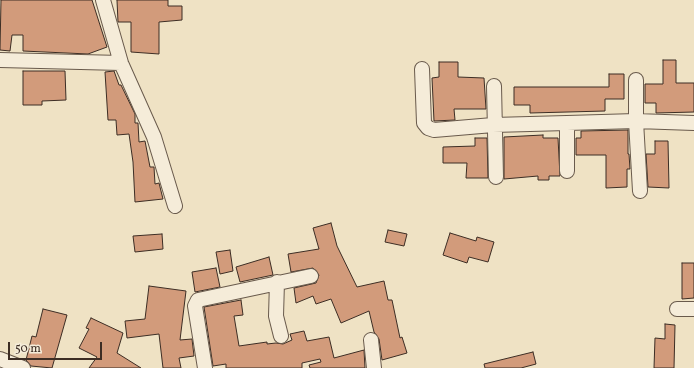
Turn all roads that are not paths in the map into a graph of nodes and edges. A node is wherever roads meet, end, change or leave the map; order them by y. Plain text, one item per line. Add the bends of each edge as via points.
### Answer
1 (103, 0) edge
2 (0, 60) edge
3 (121, 63) junction
4 (422, 69) dead end
5 (636, 80) dead end
6 (494, 86) dead end
7 (636, 121) junction
8 (567, 123) junction
9 (694, 123) edge
10 (493, 125) junction
11 (567, 171) dead end
12 (496, 177) dead end
13 (640, 191) dead end
14 (175, 206) dead end
15 (311, 276) dead end
16 (277, 282) junction
17 (677, 309) dead end
18 (694, 309) edge
19 (281, 336) dead end
20 (371, 340) dead end
21 (0, 359) edge
22 (23, 368) edge
23 (205, 368) edge
24 (374, 368) edge

1 - 3 street
2 - 3 street
3 - 14 street via 154,137
4 - 10 street via 424,122 428,128 442,131
5 - 7 street
6 - 10 street
7 - 8 street
7 - 9 street
7 - 13 street
8 - 10 street
8 - 11 street
10 - 12 street
15 - 16 street
16 - 19 street via 276,316
16 - 23 street via 198,300 195,306
17 - 18 street
20 - 24 street
21 - 22 street

